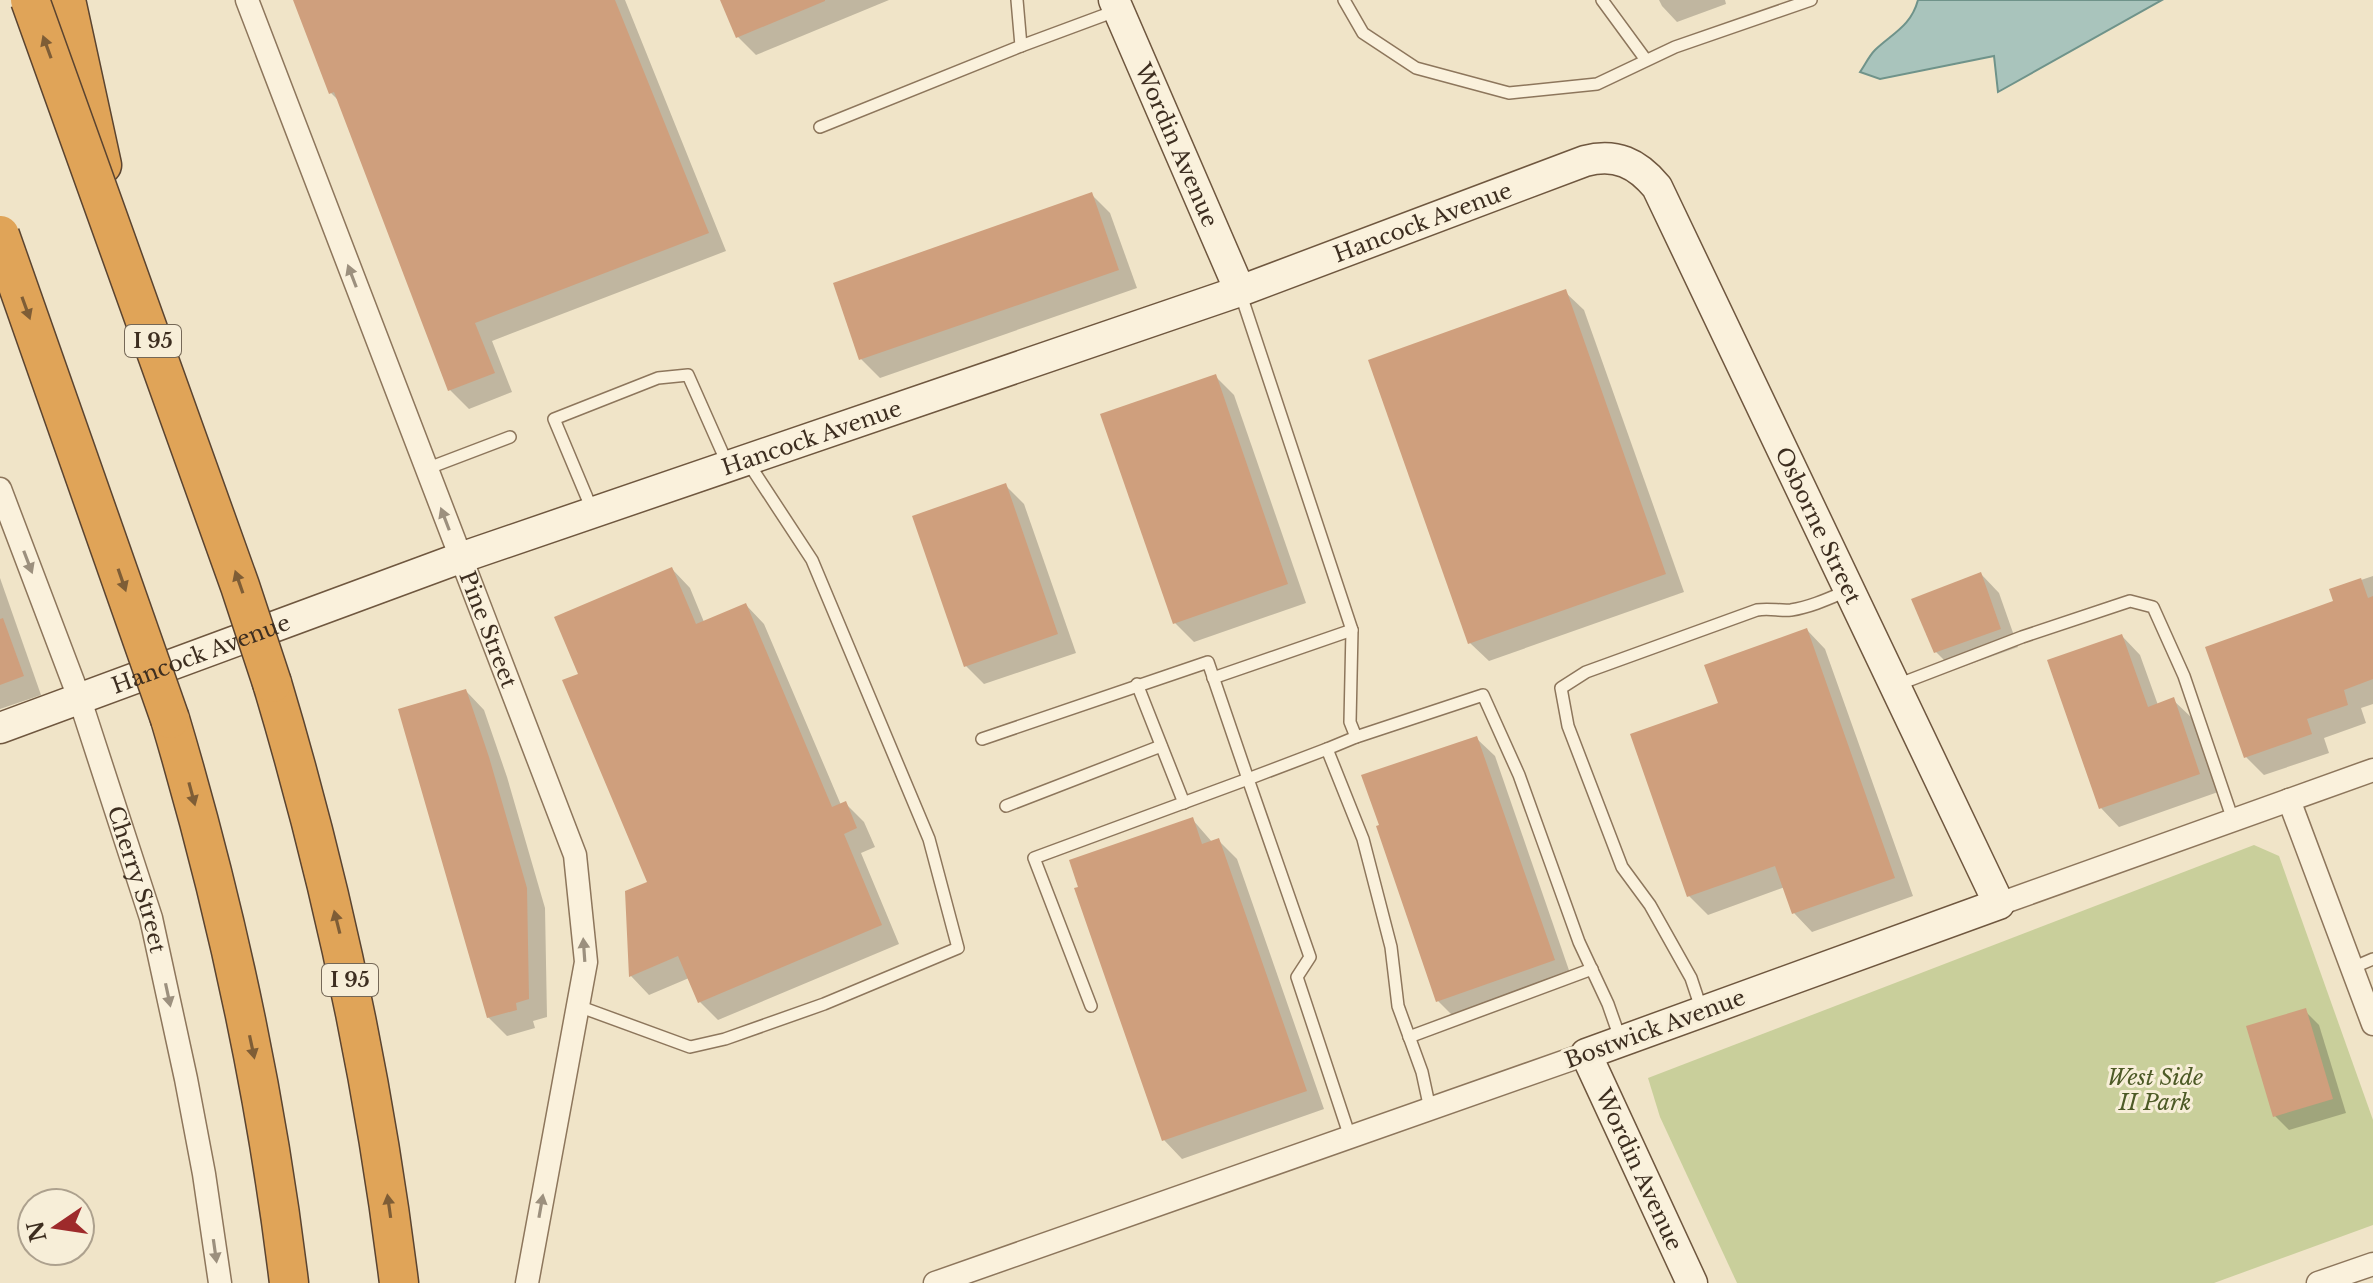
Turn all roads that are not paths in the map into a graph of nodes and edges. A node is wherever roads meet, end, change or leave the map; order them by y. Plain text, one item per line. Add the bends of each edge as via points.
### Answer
1 (30, 0) edge
2 (66, 0) edge
3 (247, 0) edge
4 (1017, 0) edge
5 (1344, 0) edge
6 (1602, 0) edge
7 (1811, 0) edge
8 (1117, 5) edge
9 (1021, 46) junction
10 (1646, 60) junction
11 (820, 127) dead end
12 (1624, 160) joint
13 (0, 235) edge
14 (122, 253) junction
15 (1240, 291) junction
16 (510, 437) dead end
17 (738, 463) junction
18 (426, 469) junction
19 (0, 489) edge
20 (593, 513) junction
21 (460, 558) junction
22 (1849, 590) junction
23 (1352, 630) junction
24 (1213, 678) junction
25 (1137, 684) junction
26 (1895, 686) junction
27 (80, 700) junction
28 (0, 728) edge
29 (1356, 737) junction
30 (982, 739) dead end
31 (1161, 746) junction
32 (1327, 749) junction
33 (2373, 770) edge
34 (1248, 779) junction
35 (2289, 800) junction
36 (1184, 803) junction
37 (1006, 806) dead end
38 (2233, 820) junction
39 (1999, 904) junction
40 (2373, 959) edge
41 (2352, 968) junction
42 (1592, 969) junction
43 (578, 1006) junction
44 (1091, 1006) dead end
45 (1702, 1012) junction
46 (2373, 1024) edge
47 (1409, 1037) junction
48 (1621, 1041) junction
49 (1586, 1054) junction
50 (1430, 1109) junction
51 (1350, 1137) junction
52 (2373, 1264) edge
53 (220, 1283) edge
54 (289, 1283) edge
55 (399, 1283) edge
56 (527, 1283) edge
57 (935, 1283) edge
58 (1692, 1283) edge
59 (2318, 1283) edge

14 -> 1 highway, I 95, bridge
2 - 14 highway, bridge
18 -> 3 street, Pine Street
4 - 9 lane
5 - 10 lane via 1363,33 1416,68 1509,93 1597,84
6 - 10 lane
7 - 10 lane
8 - 9 lane
8 - 15 street, Wordin Avenue
9 - 11 lane
12 - 15 street, Hancock Avenue via 1585,161
12 - 22 street, Osborne Street via 1657,187
13 -> 54 highway, bridge via 170,719 214,877 274,1168
55 -> 14 highway, I 95, bridge via 380,1138 319,846 272,683
15 - 17 street, Hancock Avenue
15 - 23 lane
16 - 18 lane
17 - 20 street, Hancock Avenue
17 - 20 lane via 688,375 658,378 554,419
17 - 43 lane via 812,560 929,839 958,948 824,1004 690,1047
21 -> 18 street, Pine Street
19 -> 27 street, Cherry Street
20 - 21 street, Hancock Avenue
21 - 27 street, Hancock Avenue
43 -> 21 street, Pine Street via 586,962 575,855
22 - 26 street, Osborne Street
22 - 45 lane via 1811,605 1757,610 1586,672 1561,688 1568,726 1622,867 1691,978
23 - 24 lane
23 - 29 lane via 1350,722
24 - 25 lane via 1208,662
24 - 34 lane
25 - 30 lane
25 - 31 lane
26 - 38 lane via 2022,637 2130,601 2141,602 2153,607 2184,676
26 - 39 street, Osborne Street
27 - 28 street, Hancock Avenue
27 -> 53 street, Cherry Street via 151,918 204,1174
29 - 32 lane
29 - 42 lane via 1483,695
31 - 36 lane
31 - 37 lane
32 - 34 lane
32 - 47 lane via 1363,839
33 - 35 street, Bostwick Avenue
34 - 36 lane
34 - 51 lane via 1310,957 1297,977
35 - 38 street, Bostwick Avenue
35 - 41 street
36 - 44 lane via 1034,858
38 - 39 street, Bostwick Avenue
39 - 45 street, Bostwick Avenue
40 - 41 lane
41 - 46 street
42 - 47 lane
42 - 48 lane
56 -> 43 street, Pine Street
45 - 48 street, Bostwick Avenue
47 - 50 lane
48 - 49 street, Bostwick Avenue
49 - 50 street, Bostwick Avenue
49 - 58 street, Wordin Avenue
50 - 51 street, Bostwick Avenue
51 - 57 street, Bostwick Avenue
52 - 59 street

